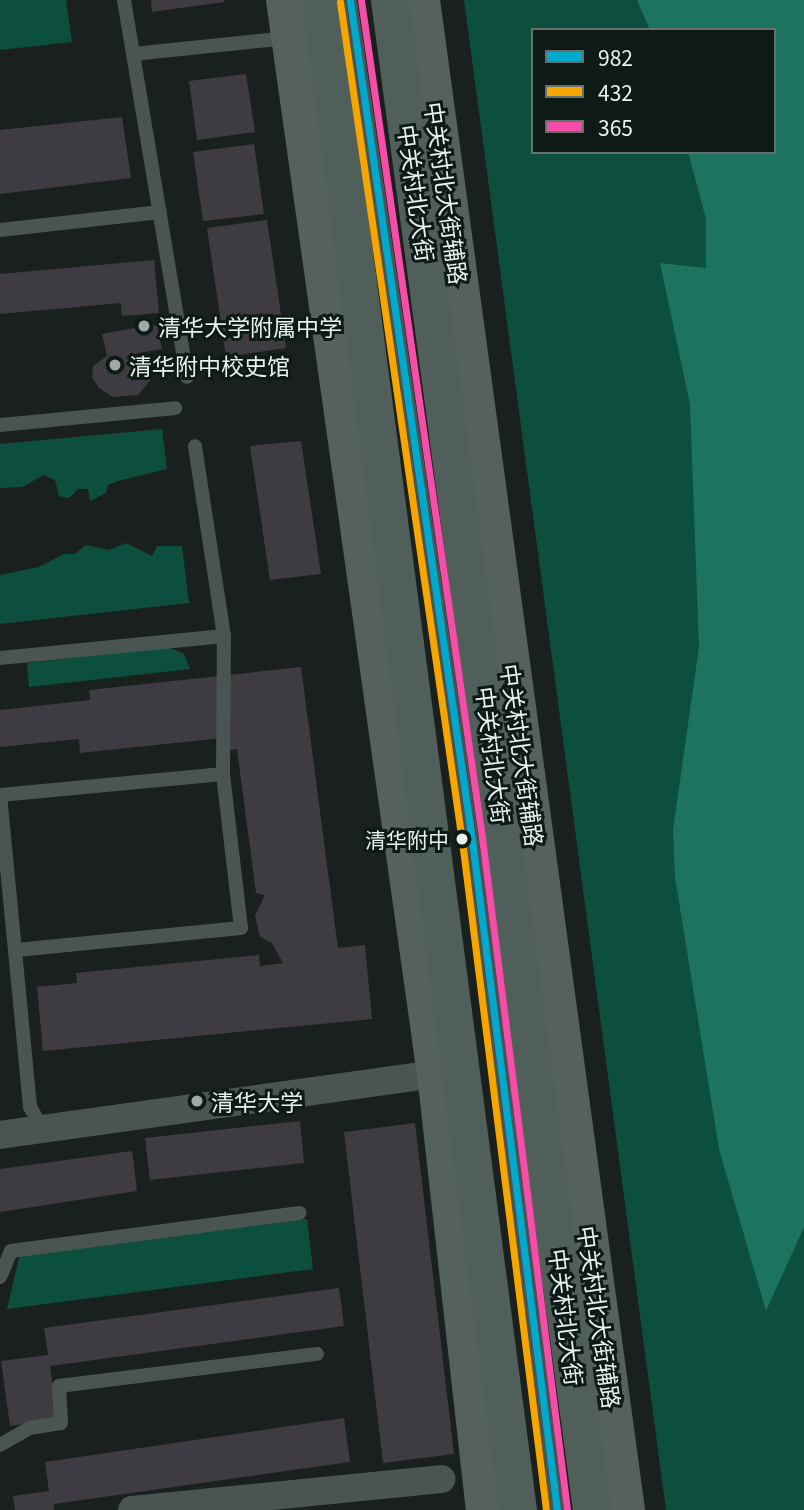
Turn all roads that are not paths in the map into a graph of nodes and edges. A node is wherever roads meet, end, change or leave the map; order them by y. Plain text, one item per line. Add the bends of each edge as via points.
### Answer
1 (124, 0) edge
2 (285, 0) edge
3 (350, 0) edge
4 (390, 0) edge
5 (421, 0) edge
6 (311, 29) edge
7 (133, 54) junction
8 (160, 212) junction
9 (0, 230) edge
10 (187, 377) dead end
11 (175, 408) dead end
12 (0, 425) edge
13 (195, 446) dead end
14 (224, 636) junction
15 (0, 658) edge
16 (223, 774) junction
17 (0, 794) edge
18 (16, 950) junction
19 (448, 1063) junction
20 (42, 1128) junction
21 (0, 1135) edge
22 (300, 1213) dead end
23 (0, 1277) edge
24 (317, 1354) dead end
25 (0, 1445) edge
26 (474, 1481) edge
27 (132, 1510) edge
28 (518, 1510) edge
29 (557, 1510) edge
30 (592, 1510) edge
31 (626, 1510) edge

1 - 7 lane
2 - 6 street
3 - 29 lane, 中关村北大街 via 472,840
4 - 30 main road, 中关村北大街
5 - 31 street, 中关村北大街辅路
6 - 7 lane
6 - 19 main road
7 - 8 lane
8 - 9 lane
8 - 10 lane
11 - 12 lane
13 - 14 lane
14 - 15 lane
14 - 16 lane
16 - 17 lane
16 - 18 lane via 241,928
17 - 18 lane
18 - 20 lane via 30,1107
19 - 20 street
19 - 26 main road
20 - 21 street
22 - 23 lane via 11,1251
24 - 25 lane via 59,1386 61,1423 29,1428
26 - 27 street
26 - 28 main road

